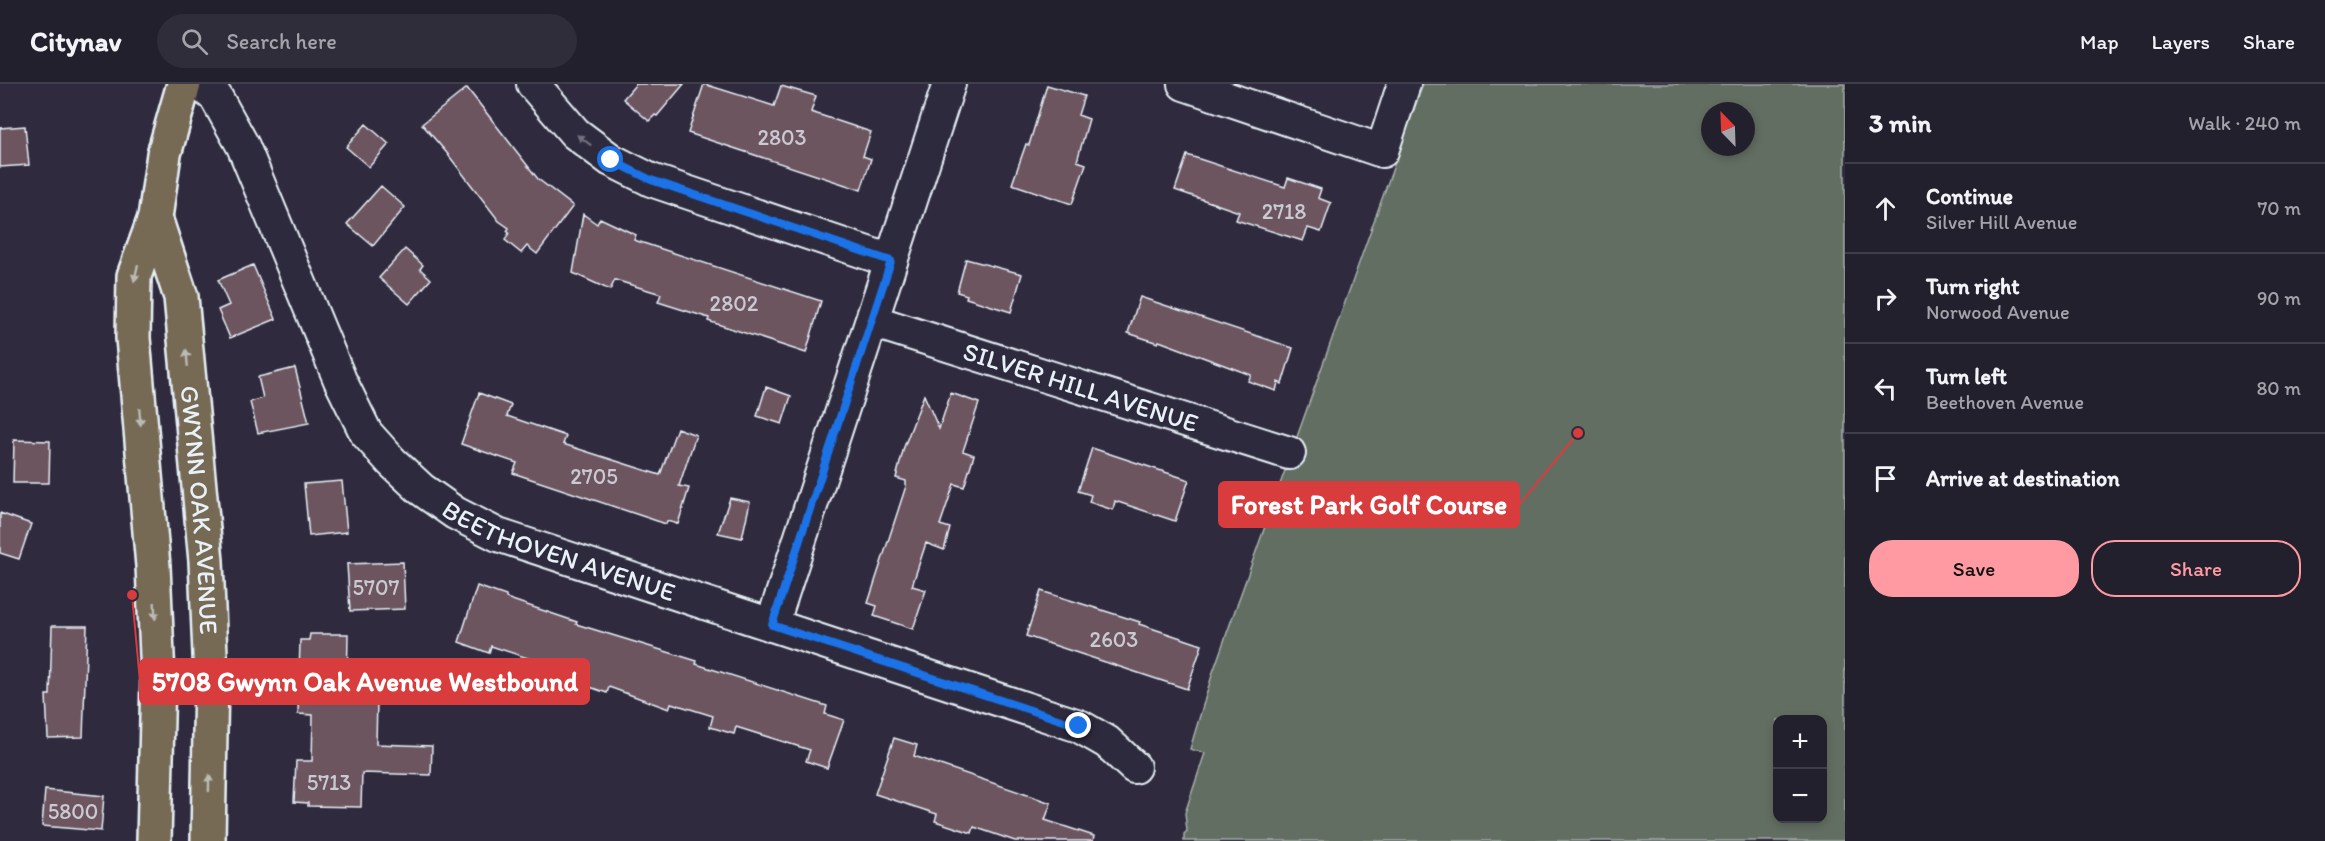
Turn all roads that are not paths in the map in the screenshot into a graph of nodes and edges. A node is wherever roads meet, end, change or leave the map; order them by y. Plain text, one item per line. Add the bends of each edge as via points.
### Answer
1 (184, 84) edge
2 (200, 84) edge
3 (533, 84) edge
4 (950, 84) edge
5 (1184, 84) edge
6 (1404, 84) edge
7 (155, 218) junction
8 (891, 261) junction
9 (872, 321) junction
10 (1289, 453) dead end
11 (772, 625) junction
12 (1134, 767) dead end
13 (159, 840) edge
14 (208, 841) edge

1 - 7 main road, GWYNN OAK AVENUE via 164,154
2 - 11 street, BEETHOVEN AVENUE via 216,97 243,146 340,380 366,433 420,489 498,535
8 -> 3 street via 651,180 611,160 575,133
4 - 8 street
5 - 6 street via 1382,151
7 -> 13 main road, GWYNN OAK AVENUE via 134,276 133,338 153,566
14 -> 7 main road, GWYNN OAK AVENUE via 211,678 206,561 181,297
8 - 9 street
9 - 10 street, SILVER HILL AVENUE
9 - 11 street
11 - 12 street, BEETHOVEN AVENUE via 1079,726 1107,742

